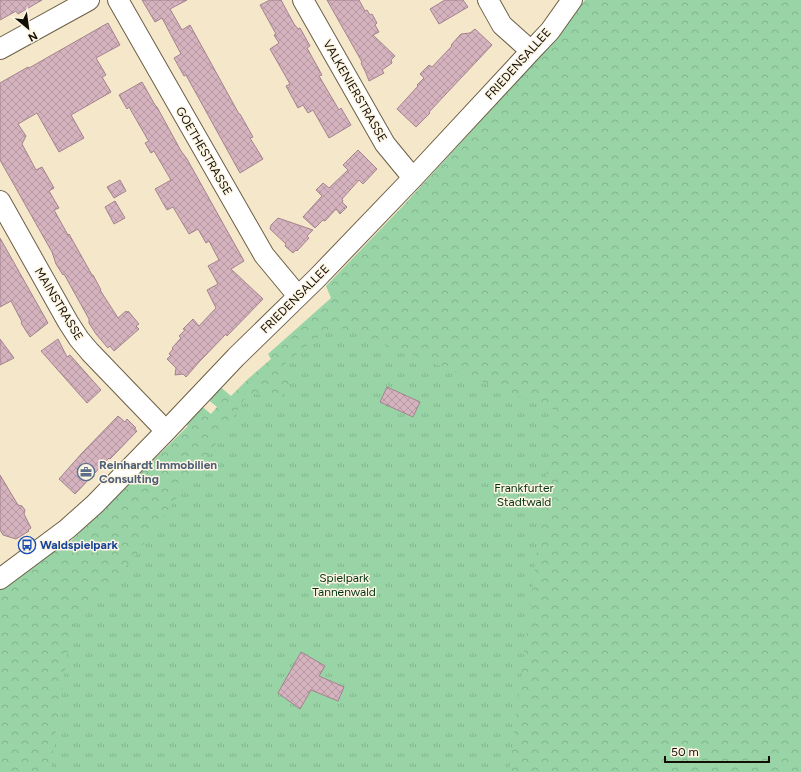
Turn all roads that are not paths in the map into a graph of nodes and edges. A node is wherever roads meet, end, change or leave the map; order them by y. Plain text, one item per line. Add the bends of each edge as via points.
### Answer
1 (89, 0) edge
2 (118, 0) edge
3 (303, 0) edge
4 (488, 0) edge
5 (572, 0) edge
6 (0, 49) edge
7 (531, 51) junction
8 (413, 178) junction
9 (0, 201) edge
10 (298, 296) junction
11 (166, 431) junction
12 (2, 575) edge

1 - 6 street
2 - 10 street, GOETHESTRASSE via 264,255
3 - 8 street, VALKENIERSTRASSE via 385,144
4 - 7 street via 502,25
5 - 7 street, FRIEDENSALLEE via 550,31
7 - 8 street, FRIEDENSALLEE
8 - 10 street, FRIEDENSALLEE
9 - 11 street, MAINSTRASSE via 79,339
10 - 11 street, FRIEDENSALLEE
11 - 12 street, FRIEDENSALLEE via 82,516

